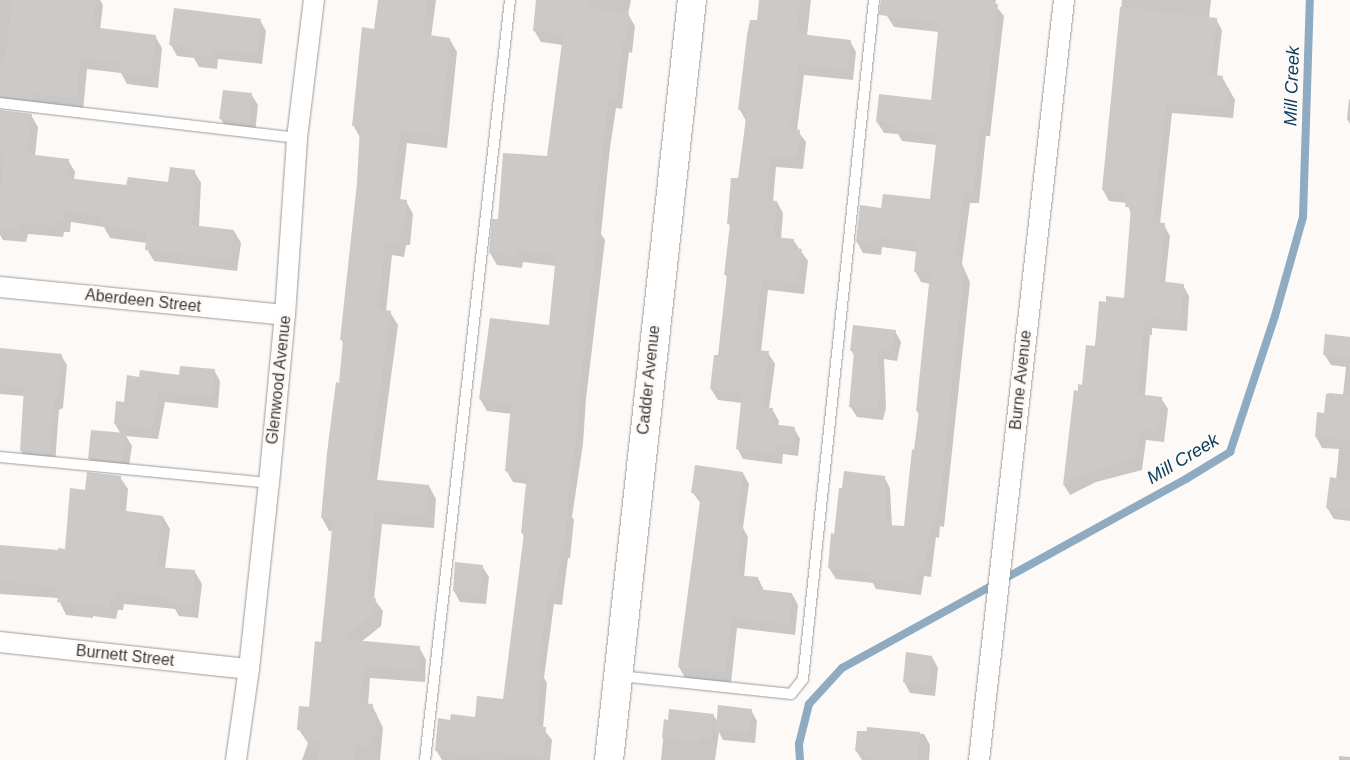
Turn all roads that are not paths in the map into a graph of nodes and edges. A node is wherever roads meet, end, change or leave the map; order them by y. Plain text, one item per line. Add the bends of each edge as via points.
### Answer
1 (314, 0) edge
2 (510, 0) edge
3 (692, 0) edge
4 (874, 0) edge
5 (1064, 0) edge
6 (0, 103) edge
7 (297, 138) junction
8 (0, 287) edge
9 (285, 315) junction
10 (0, 457) edge
11 (269, 483) junction
12 (0, 642) edge
13 (250, 669) junction
14 (618, 675) junction
15 (236, 760) edge
16 (425, 760) edge
17 (609, 760) edge
18 (979, 760) edge

1 - 7 street, Glenwood Avenue
2 - 16 lane
3 - 14 main road, Cadder Avenue
4 - 14 lane via 803,679 791,694
5 - 18 street, Burne Avenue
6 - 7 lane
7 - 9 street, Glenwood Avenue
8 - 9 street, Aberdeen Street
9 - 11 street, Glenwood Avenue
10 - 11 lane
11 - 13 street, Glenwood Avenue
12 - 13 street, Burnett Street
13 - 15 street, Glenwood Avenue
14 - 17 main road, Cadder Avenue

